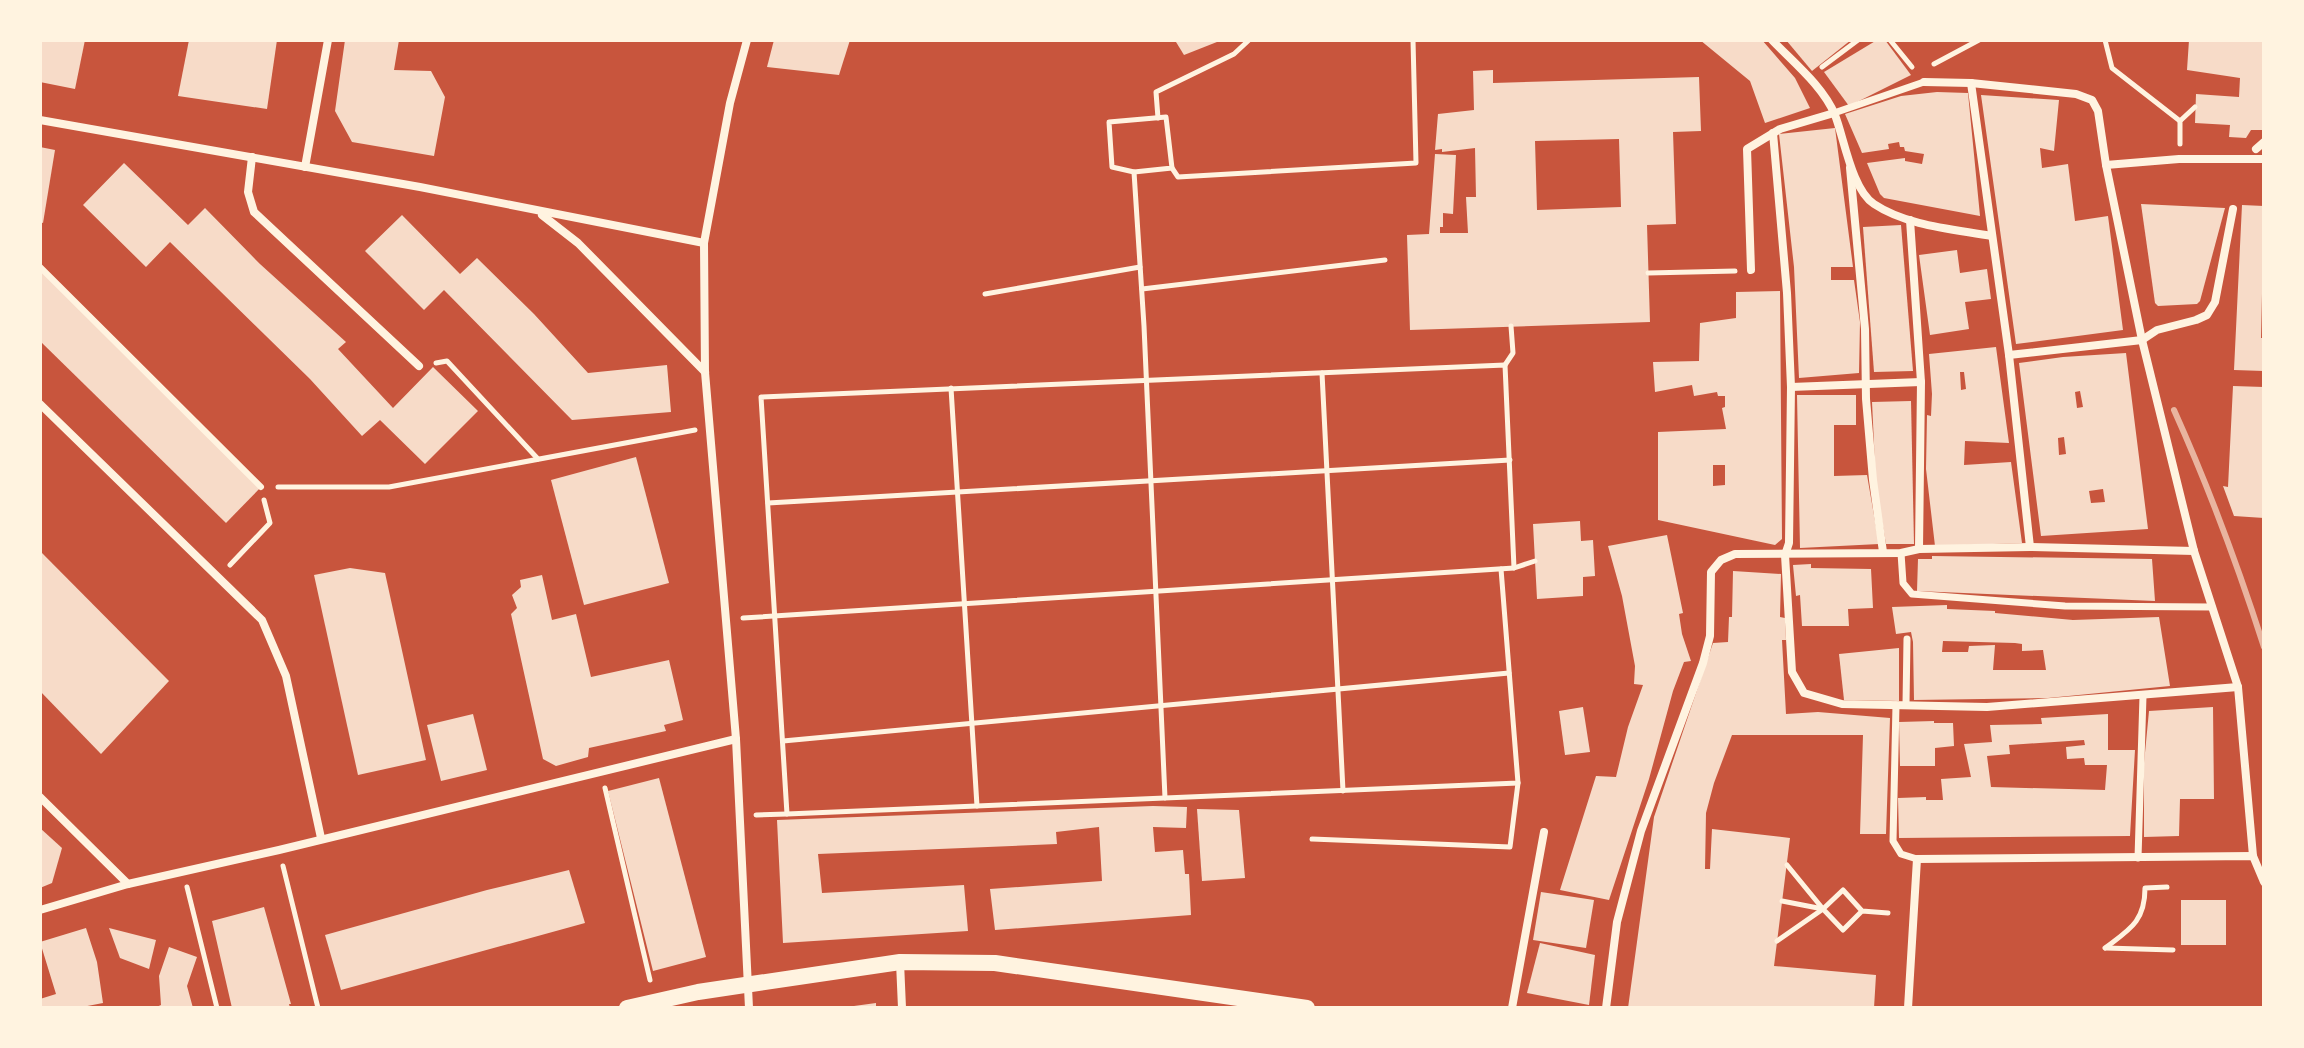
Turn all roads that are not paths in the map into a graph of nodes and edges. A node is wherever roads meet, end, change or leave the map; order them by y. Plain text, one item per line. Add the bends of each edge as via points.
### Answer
1 (328, 40) edge
2 (747, 40) edge
3 (1772, 40) edge
4 (1929, 82) joint
5 (1971, 83) junction
6 (1834, 113) junction
7 (40, 120) edge
8 (1773, 133) junction
9 (2264, 142) edge
10 (2256, 149) dead end
11 (252, 157) junction
12 (2264, 159) edge
13 (2106, 165) junction
14 (305, 167) junction
15 (1850, 168) junction
16 (2233, 209) dead end
17 (538, 212) junction
18 (1910, 220) junction
19 (1992, 236) junction
20 (704, 243) junction
21 (40, 267) edge
22 (1751, 270) dead end
23 (2142, 340) junction
24 (2009, 355) junction
25 (419, 366) road end
26 (705, 372) junction
27 (1866, 382) junction
28 (1921, 382) junction
29 (1791, 387) junction
30 (40, 404) edge
31 (261, 487) road end
32 (2030, 547) junction
33 (1919, 549) junction
34 (2194, 551) junction
35 (1883, 552) junction
36 (1901, 553) junction
37 (1785, 555) junction
38 (2212, 607) junction
39 (1907, 639) dead end
40 (2238, 687) junction
41 (2143, 696) junction
42 (1901, 704) junction
43 (736, 739) junction
44 (40, 797) edge
45 (1544, 832) dead end
46 (321, 838) junction
47 (2253, 856) junction
48 (2138, 858) junction
49 (1917, 859) junction
50 (2264, 882) edge
51 (128, 884) junction
52 (40, 910) edge
53 (900, 962) junction
54 (748, 984) junction
55 (627, 1008) edge
56 (749, 1008) edge
57 (902, 1008) edge
58 (1307, 1008) edge
59 (1512, 1008) edge
60 (1606, 1008) edge
61 (1908, 1008) edge

1 - 14 street
2 - 20 street
3 - 6 street
4 - 5 street
4 - 6 street
5 - 13 street via 2092,100
5 - 19 street
6 - 8 street
6 - 15 street
7 - 11 street
8 - 22 street via 1747,149
8 - 29 street
9 - 10 street
11 - 14 street
11 - 25 street via 248,192 254,212
12 - 13 street
13 - 23 street
14 - 17 street
15 - 18 street via 1871,203
15 - 27 street
16 - 23 street via 2215,302 2207,315
17 - 20 street
17 - 26 street via 578,243
18 - 19 street
18 - 28 street
19 - 24 street
20 - 26 street
21 - 31 lane
23 - 24 street
23 - 34 street
24 - 32 street
26 - 43 street
27 - 28 street
27 - 29 street
27 - 35 street
28 - 33 street
29 - 37 street
30 - 46 street via 262,620 286,676
32 - 33 street
32 - 34 street
33 - 36 street
34 - 38 street
35 - 36 street
35 - 37 street
36 - 38 street via 1903,583 1912,594 2065,606
37 - 42 street via 1792,672 1804,693 1842,704
37 - 60 street via 1735,554 1711,572 1710,636 1641,831 1617,922
38 - 40 street
39 - 42 street
40 - 41 street
40 - 47 street
41 - 42 street via 1987,707
41 - 48 street
42 - 49 street via 1893,841 1901,854
43 - 46 street
43 - 54 street
44 - 51 street
45 - 59 street
46 - 51 street
47 - 48 street
47 - 50 street
48 - 49 street
49 - 61 street
51 - 52 street
53 - 54 main road
53 - 57 street
53 - 58 main road via 995,963
54 - 55 main road
54 - 56 street

